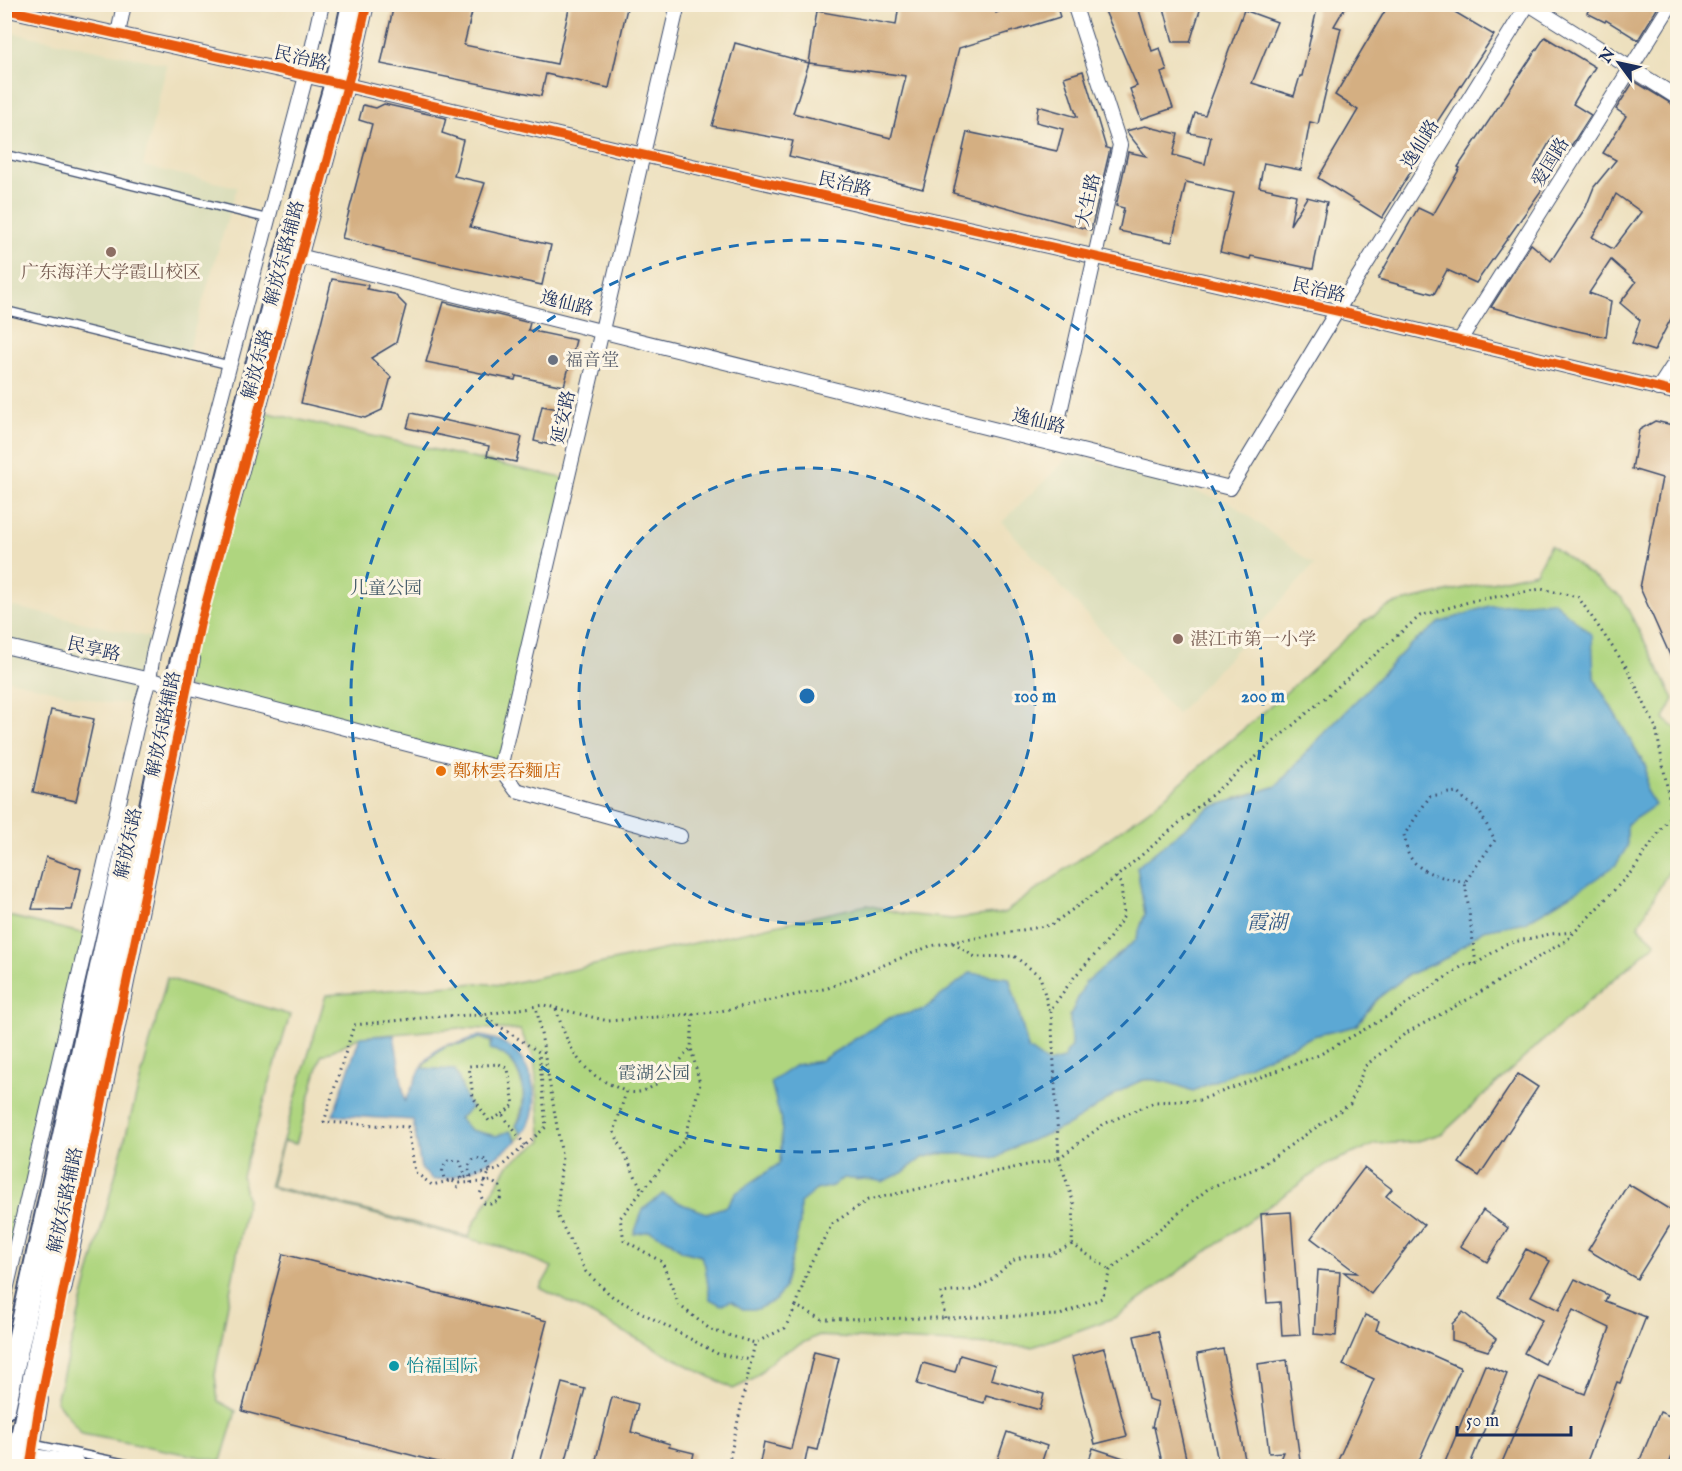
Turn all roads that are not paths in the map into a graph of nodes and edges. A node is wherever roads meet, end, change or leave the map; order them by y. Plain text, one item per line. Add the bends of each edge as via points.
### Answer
1 (124, 4) edge
2 (322, 4) edge
3 (343, 4) edge
4 (353, 4) edge
5 (368, 4) edge
6 (678, 4) edge
7 (1074, 4) edge
8 (1528, 4) edge
9 (1671, 4) edge
10 (4, 9) edge
11 (118, 34) junction
12 (1630, 68) junction
13 (322, 80) junction
14 (1677, 98) edge
15 (4, 154) edge
16 (643, 155) junction
17 (269, 219) junction
18 (287, 253) junction
19 (1094, 257) junction
20 (4, 310) edge
21 (1337, 311) junction
22 (602, 330) junction
23 (1460, 340) junction
24 (1677, 358) edge
25 (230, 366) junction
26 (1658, 389) junction
27 (1677, 393) edge
28 (1053, 443) junction
29 (4, 646) edge
30 (163, 682) junction
31 (500, 768) junction
32 (680, 836) dead end
33 (4, 1299) edge
34 (4, 1408) edge
35 (21, 1457) edge
36 (68, 1466) edge
37 (138, 1467) edge

1 - 11 street
2 - 13 street, 解放东路辅路
3 - 13 main road, 解放东路
4 - 13 main road, 解放东路
5 - 35 street, 解放东路辅路 via 200,625 38,1413
6 - 16 street, 延安路
7 - 19 street, 大生路 via 1120,146
8 - 12 street
8 - 21 street, 逸仙路
9 - 12 street, 爱国路
10 - 11 street, 民治路
11 - 13 street, 民治路
12 - 14 street
12 - 23 street, 爱国路
13 - 16 street, 民治路
13 - 17 street, 解放东路辅路
13 - 18 main road, 解放东路
13 - 30 main road, 解放东路
15 - 17 lane
16 - 19 street, 民治路
16 - 22 street, 延安路
17 - 25 street, 解放东路辅路
18 - 22 street, 逸仙路
18 - 30 main road, 解放东路 via 245,411
19 - 21 street, 民治路
19 - 28 street, 大生路
20 - 25 lane
21 - 23 street, 民治路
21 - 28 street, 逸仙路 via 1230,488
22 - 28 street, 逸仙路
22 - 31 street, 延安路
23 - 26 street, 民治路
24 - 26 street
25 - 30 street, 解放东路辅路 via 153,654
26 - 27 street, 民治路
29 - 30 street, 民享路
30 - 31 street, 民享路
30 - 33 street, 解放东路辅路 via 142,703
30 - 34 main road, 解放东路
30 - 35 main road, 解放东路
31 - 32 street via 516,790
35 - 36 main road
35 - 37 lane

